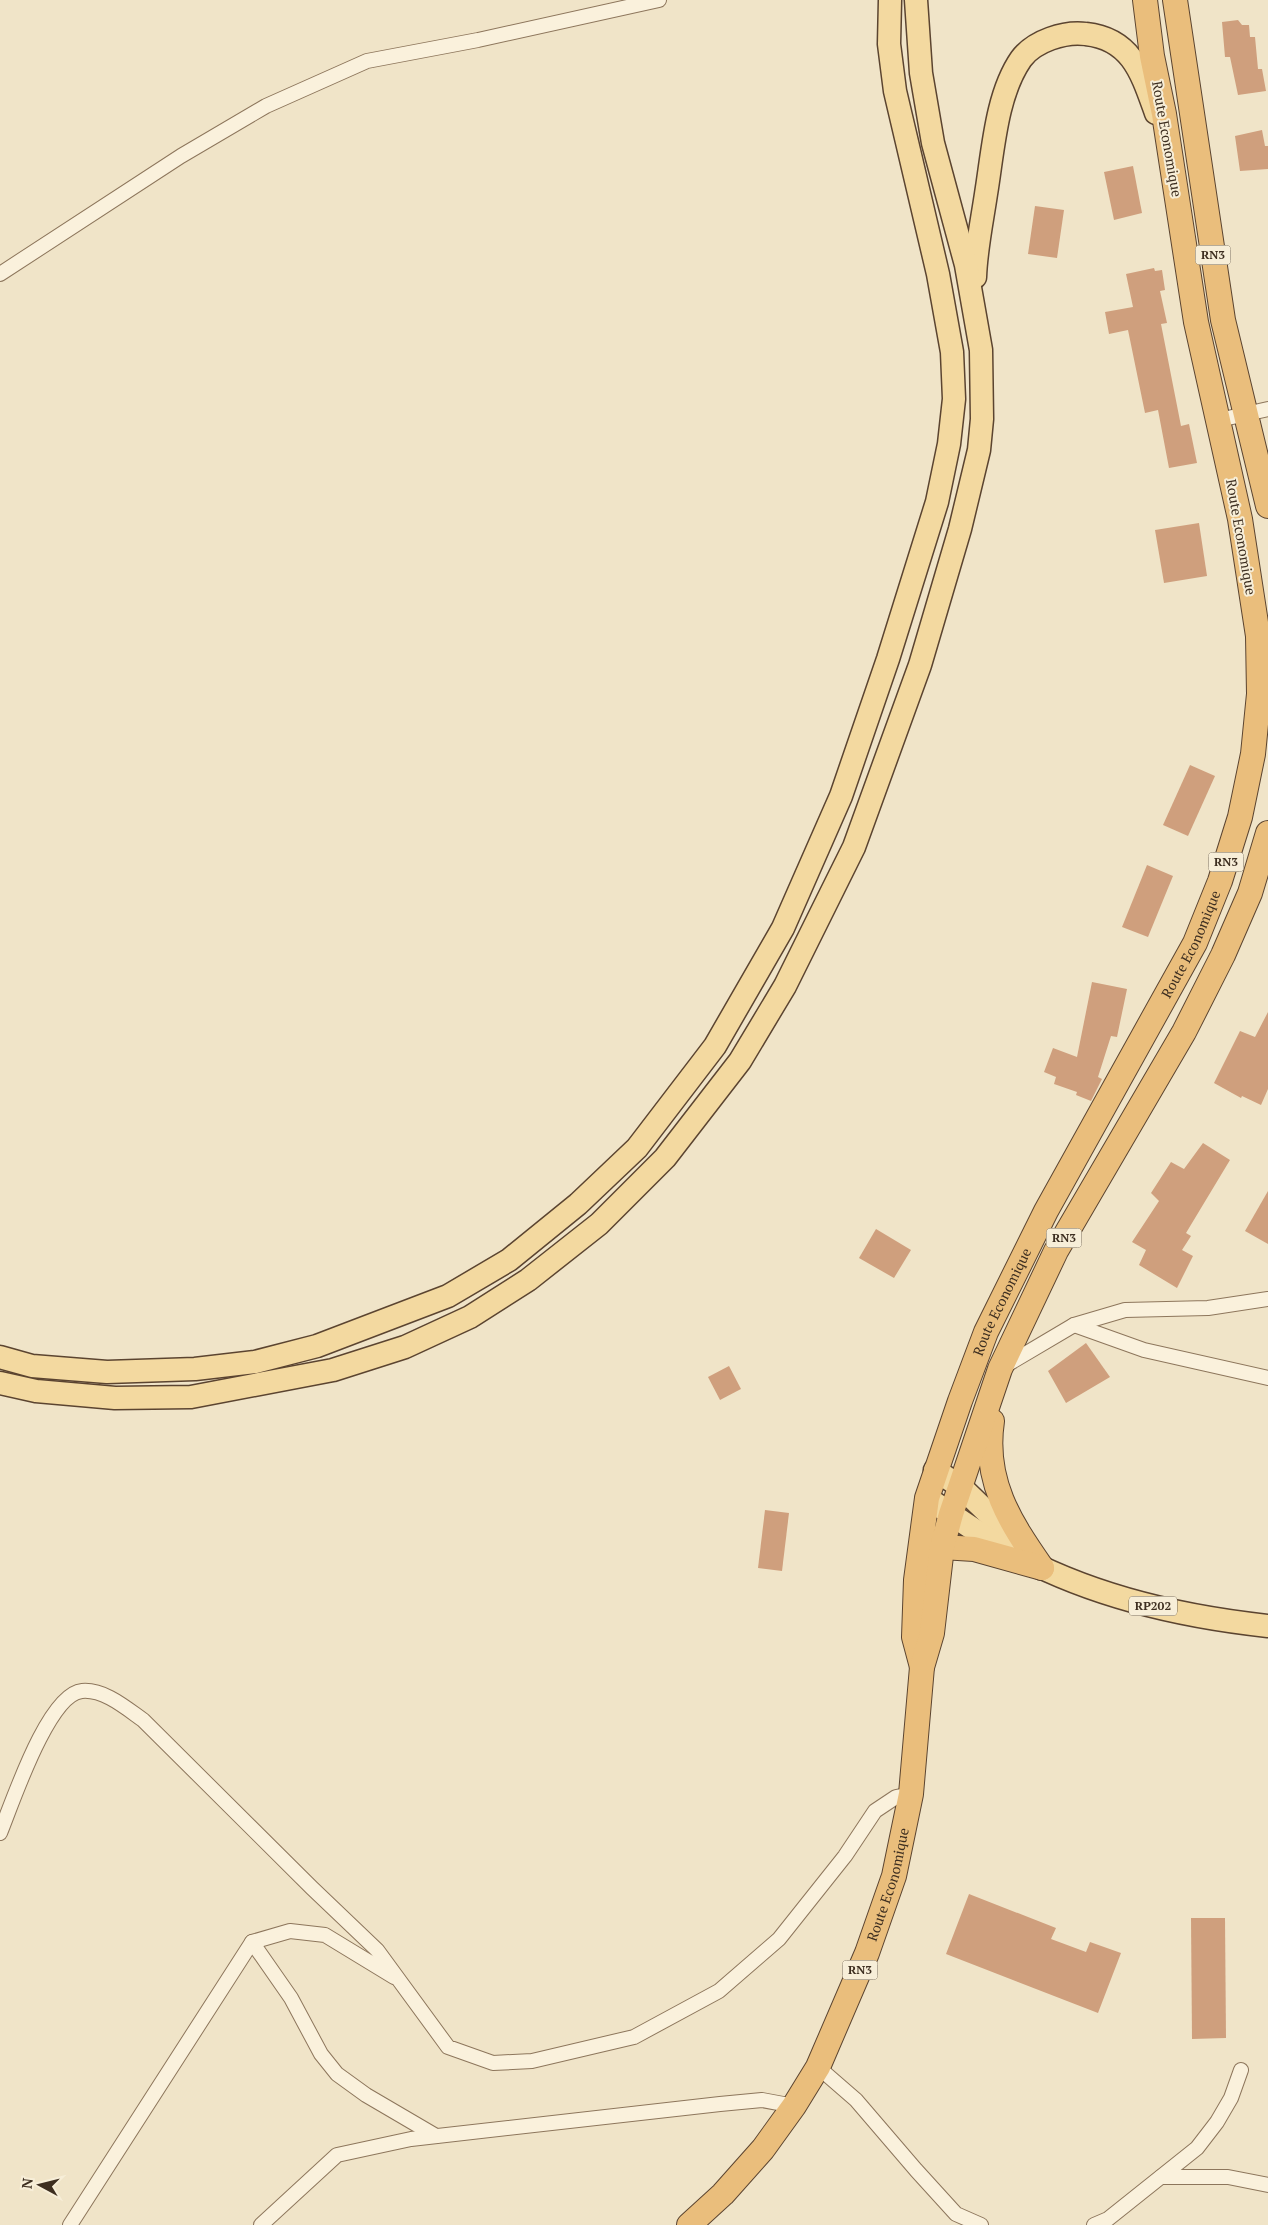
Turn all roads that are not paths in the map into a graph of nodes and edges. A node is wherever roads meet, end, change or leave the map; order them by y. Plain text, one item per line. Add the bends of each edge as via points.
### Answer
1 (659, 0) edge
2 (890, 0) edge
3 (916, 0) edge
4 (1146, 0) edge
5 (1175, 0) edge
6 (1171, 156) junction
7 (0, 274) edge
8 (981, 350) junction
9 (1268, 409) edge
10 (1244, 414) junction
11 (1219, 420) junction
12 (1268, 506) edge
13 (1268, 833) edge
14 (1046, 1211) junction
15 (1073, 1223) junction
16 (1268, 1299) edge
17 (1074, 1325) junction
18 (0, 1357) edge
19 (999, 1373) junction
20 (1268, 1378) edge
21 (0, 1383) edge
22 (936, 1470) junction
23 (961, 1486) junction
24 (927, 1498) junction
25 (951, 1514) junction
26 (942, 1547) junction
27 (1042, 1568) junction
28 (1268, 1626) edge
29 (922, 1667) junction
30 (911, 1794) junction
31 (0, 1833) edge
32 (252, 1942) junction
33 (399, 1980) junction
34 (818, 2067) junction
35 (1241, 2070) dead end
36 (794, 2106) junction
37 (436, 2136) junction
38 (1161, 2177) junction
39 (1268, 2185) edge
40 (70, 2225) edge
41 (260, 2225) edge
42 (689, 2225) edge
43 (981, 2225) edge
44 (1094, 2225) edge

1 - 7 street via 367,61 266,106 181,156
2 - 18 main road via 894,91 938,274 952,352 954,399 949,444 937,502 841,796 783,928 715,1046 637,1148 578,1204 509,1260 448,1296 317,1346 255,1362 195,1369 107,1372 32,1366
3 - 8 main road via 921,73 932,134 966,266
4 - 6 highway, Route Economique / RN3 via 1152,56
5 - 10 highway, Route Economique / RN3 via 1223,320
6 - 8 main road via 1143,77 1118,44 1096,35 1076,32 1057,36 1022,58 1010,79 997,126 978,247 975,275
6 - 11 highway, Route Economique / RN3 via 1196,322
8 - 21 main road via 979,450 960,529 920,665 854,847 785,986 740,1061 665,1158 599,1224 528,1280 470,1317 405,1347 333,1370 191,1397 115,1398 36,1391
9 - 10 street
10 - 11 street
10 - 12 highway, Route Economique / RN3
11 - 14 highway, Route Economique / RN3 via 1240,519 1258,636 1256,728 1240,817 1220,881 1195,942
13 - 15 highway, Route Economique / RN3 via 1250,893 1223,956 1184,1032
14 - 15 highway
14 - 22 highway, Route Economique / RN3 via 986,1332
15 - 19 highway, Route Economique / RN3 via 1056,1251
16 - 17 street via 1208,1308 1125,1310
17 - 19 street
17 - 20 street via 1144,1350
19 - 23 highway, Route Economique / RN3
19 - 27 highway via 990,1450 996,1482 1015,1529
22 - 23 main road
22 - 24 highway, Route Economique / RN3
23 - 25 highway, Route Economique / RN3
23 - 27 main road
24 - 25 main road
24 - 29 highway, Route Economique / RN3 via 916,1580 914,1637
25 - 26 highway, Route Economique / RN3
25 - 27 main road via 997,1545
26 - 27 highway via 974,1549
26 - 29 highway, Route Economique / RN3 via 932,1633
27 - 28 main road, RP202 via 1125,1599 1229,1622
29 - 30 highway, Route Economique / RN3
30 - 33 street via 896,1797 875,1811 845,1856 779,1939 719,1992 634,2038 532,2061 494,2062 448,2047
30 - 34 highway, Route Economique / RN3 via 894,1876 867,1953
31 - 33 street via 38,1740 63,1701 81,1691 101,1694 143,1720 377,1950
32 - 33 street via 290,1931 325,1935
32 - 37 street via 291,1998 321,2054 337,2074
32 - 40 street
34 - 36 highway, Route Economique / RN3
34 - 43 street via 856,2100 956,2214
35 - 38 street via 1231,2098 1217,2122 1197,2148
36 - 37 street via 762,2100
36 - 42 highway, Route Economique / RN3 via 729,2188
37 - 41 street via 337,2154
38 - 39 street via 1228,2177
38 - 44 street via 1108,2219

